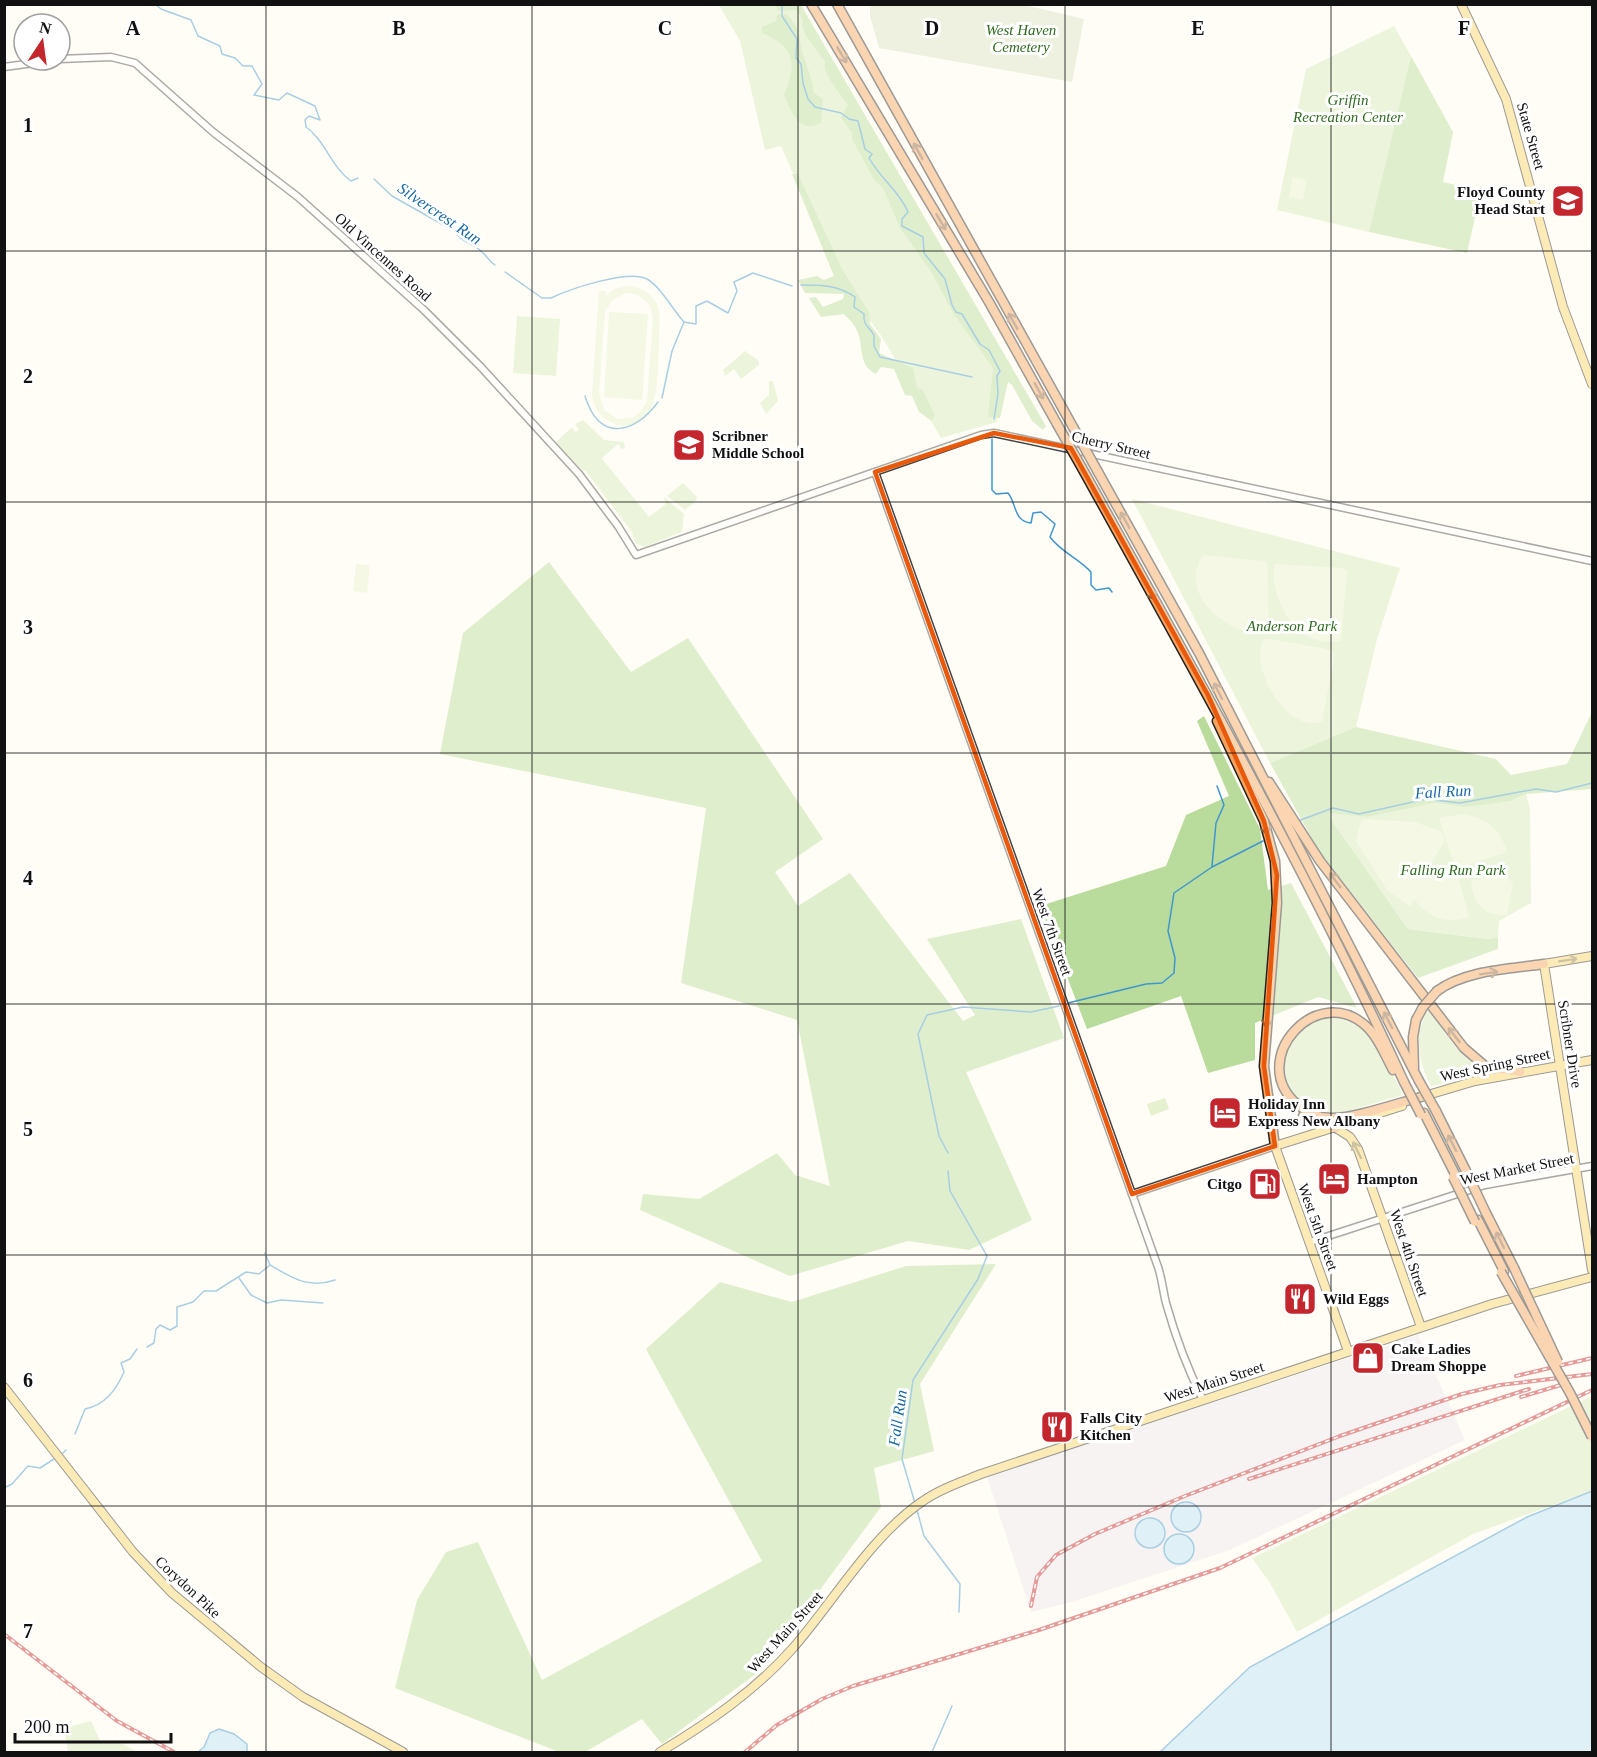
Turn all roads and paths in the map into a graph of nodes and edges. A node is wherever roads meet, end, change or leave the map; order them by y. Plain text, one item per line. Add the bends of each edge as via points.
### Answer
1 (811, 4) edge
2 (837, 4) edge
3 (1461, 4) edge
4 (72, 59) edge
5 (1593, 384) edge
6 (875, 472) junction
7 (636, 555) joint
8 (1593, 561) edge
9 (1208, 695) junction
10 (1244, 744) junction
11 (1277, 807) junction
12 (1593, 956) edge
13 (1544, 964) junction
14 (1593, 1060) edge
15 (1560, 1065) junction
16 (1520, 1072) junction
17 (1417, 1075) junction
18 (1406, 1082) junction
19 (1420, 1097) junction
20 (1290, 1098) junction
21 (1336, 1128) junction
22 (1275, 1146) junction
23 (1593, 1166) edge
24 (1576, 1169) junction
25 (1132, 1194) junction
26 (1382, 1218) junction
27 (1310, 1242) junction
28 (1593, 1270) edge
29 (1502, 1272) junction
30 (1593, 1278) edge
31 (1421, 1327) junction
32 (1348, 1351) junction
33 (4, 1386) edge
34 (1203, 1400) junction
35 (1593, 1435) edge
36 (403, 1752) edge
37 (660, 1752) edge

1 -> 9 highway, bridge via 989,302
10 -> 2 highway, bridge via 1199,653
3 - 5 main road, State Street via 1506,99 1563,307
4 - 7 street, Old Vincennes Road via 111,57 135,63 213,132 298,197 480,366 579,474
6 - 7 street, Cherry Street
6 - 8 street, Cherry Street via 981,435 1002,433
6 - 25 street, West 7th Street
9 - 18 highway
9 -> 22 highway via 1221,732 1264,821 1275,861 1277,903 1264,1066
10 - 11 highway
16 -> 10 highway via 1485,1066 1464,1048 1320,861
17 -> 11 highway
11 - 18 highway via 1299,861
13 -> 12 main road
13 - 15 main road, Scribner Drive
17 -> 13 highway, bridge via 1413,1037 1416,1020 1437,991 1472,975
14 - 15 main road, West Spring Street
15 - 16 main road, West Spring Street
15 - 24 main road, Scribner Drive
16 - 19 main road, West Spring Street
35 -> 17 highway, bridge
18 - 20 highway via 1396,1076 1373,1034 1362,1023 1343,1015 1322,1014 1298,1026 1283,1047 1281,1076
18 - 29 highway, bridge
19 - 20 highway via 1331,1118 1312,1114
19 - 21 main road, West Spring Street
20 - 21 highway via 1301,1114
21 - 22 main road, West Spring Street
26 -> 21 main road, West 4th Street via 1356,1146
22 - 25 street, West Spring Street
22 - 27 main road, West 5th Street
23 - 24 street, West Market Street
24 - 26 street, West Market Street via 1501,1181
24 - 28 main road, Scribner Drive
25 - 34 street, West 7th Street via 1165,1287 1166,1302
26 - 27 street, West Market Street
26 - 31 main road, West 4th Street
27 - 32 main road, West 5th Street
29 - 35 highway, bridge
29 - 35 highway, bridge
30 - 31 main road, West Main Street
31 - 32 main road, West Main Street
32 - 34 main road, West Main Street
33 - 36 main road, Corydon Pike via 133,1552 172,1593 303,1697
34 - 37 main road, West Main Street via 981,1474 933,1494 903,1516 774,1668 723,1712

